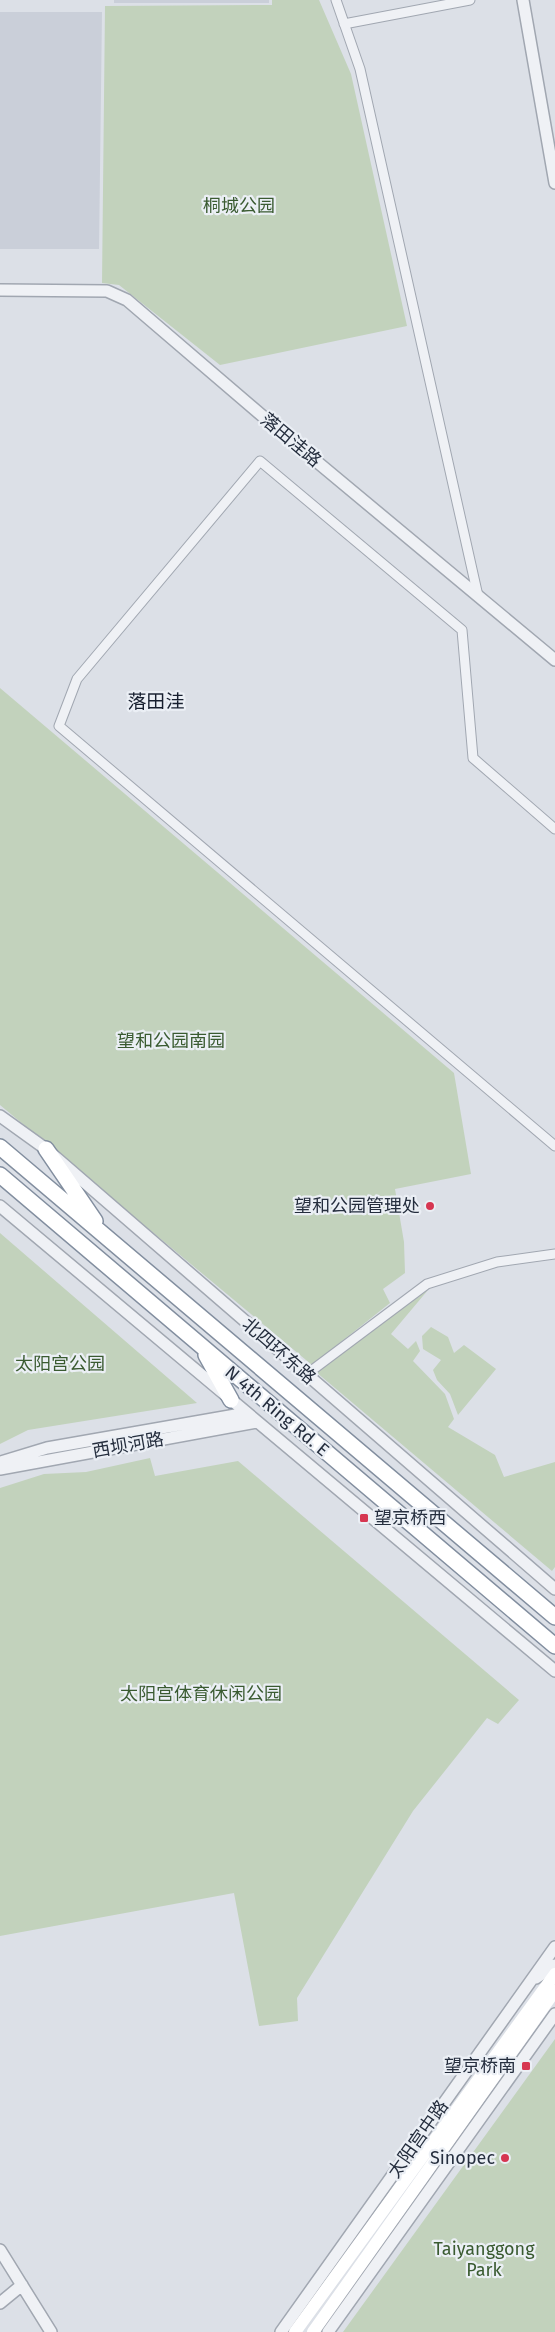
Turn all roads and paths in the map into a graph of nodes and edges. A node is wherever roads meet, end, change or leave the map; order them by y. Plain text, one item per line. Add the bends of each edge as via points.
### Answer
1 (336, 0) edge
2 (470, 0) edge
3 (523, 0) edge
4 (344, 24) junction
5 (555, 183) edge
6 (0, 290) edge
7 (478, 596) junction
8 (555, 660) edge
9 (555, 829) edge
10 (0, 1116) edge
11 (555, 1146) edge
12 (0, 1147) edge
13 (46, 1150) junction
14 (0, 1175) edge
15 (0, 1191) edge
16 (30, 1200) junction
17 (0, 1206) edge
18 (105, 1236) junction
19 (555, 1254) edge
20 (200, 1345) junction
21 (306, 1374) junction
22 (232, 1400) junction
23 (247, 1413) junction
24 (257, 1422) junction
25 (0, 1463) edge
26 (0, 1469) edge
27 (555, 1589) edge
28 (555, 1617) edge
29 (555, 1646) edge
30 (555, 1671) edge
31 (555, 1947) edge
32 (555, 1965) edge
33 (555, 1974) edge
34 (528, 1985) junction
35 (555, 1991) edge
36 (555, 2014) edge
37 (458, 2149) junction
38 (429, 2169) junction
39 (0, 2250) edge
40 (22, 2285) junction
41 (0, 2303) edge
42 (51, 2332) edge
43 (281, 2332) edge
44 (295, 2332) edge
45 (313, 2332) edge
46 (328, 2332) edge

1 - 4 street
2 - 4 street
3 - 5 street
4 - 7 street via 360,69
6 - 7 street, 落田洼路 via 107,291 127,300
7 - 8 street, 落田洼路
9 - 11 street via 473,758 462,630 260,462 77,679 60,726
10 - 13 street, 北四环东路
12 - 18 highway, N 4th Ring Rd. E
13 - 18 highway
13 - 21 street, 北四环东路
14 - 16 highway, N 4th Ring Rd. E
15 - 16 highway
16 - 20 highway, N 4th Ring Rd. E
17 - 22 street
18 - 28 highway, N 4th Ring Rd. E
19 - 21 street via 497,1262 427,1284
20 - 22 highway
20 - 29 highway, N 4th Ring Rd. E
21 - 27 street, 北四环东路
22 - 23 street
23 - 24 street
23 - 25 street, 西坝河路 via 47,1448
24 - 26 street, 西坝河路
24 - 30 street
31 - 34 street, 太阳宫中路
32 - 34 street
33 - 44 main road, 太阳宫中路
34 - 43 street, 太阳宫中路
35 - 38 main road, 太阳宫中路
36 - 37 street
37 - 38 street
37 - 46 street
38 - 45 main road, 太阳宫中路
39 - 40 street
40 - 41 street
40 - 42 street

